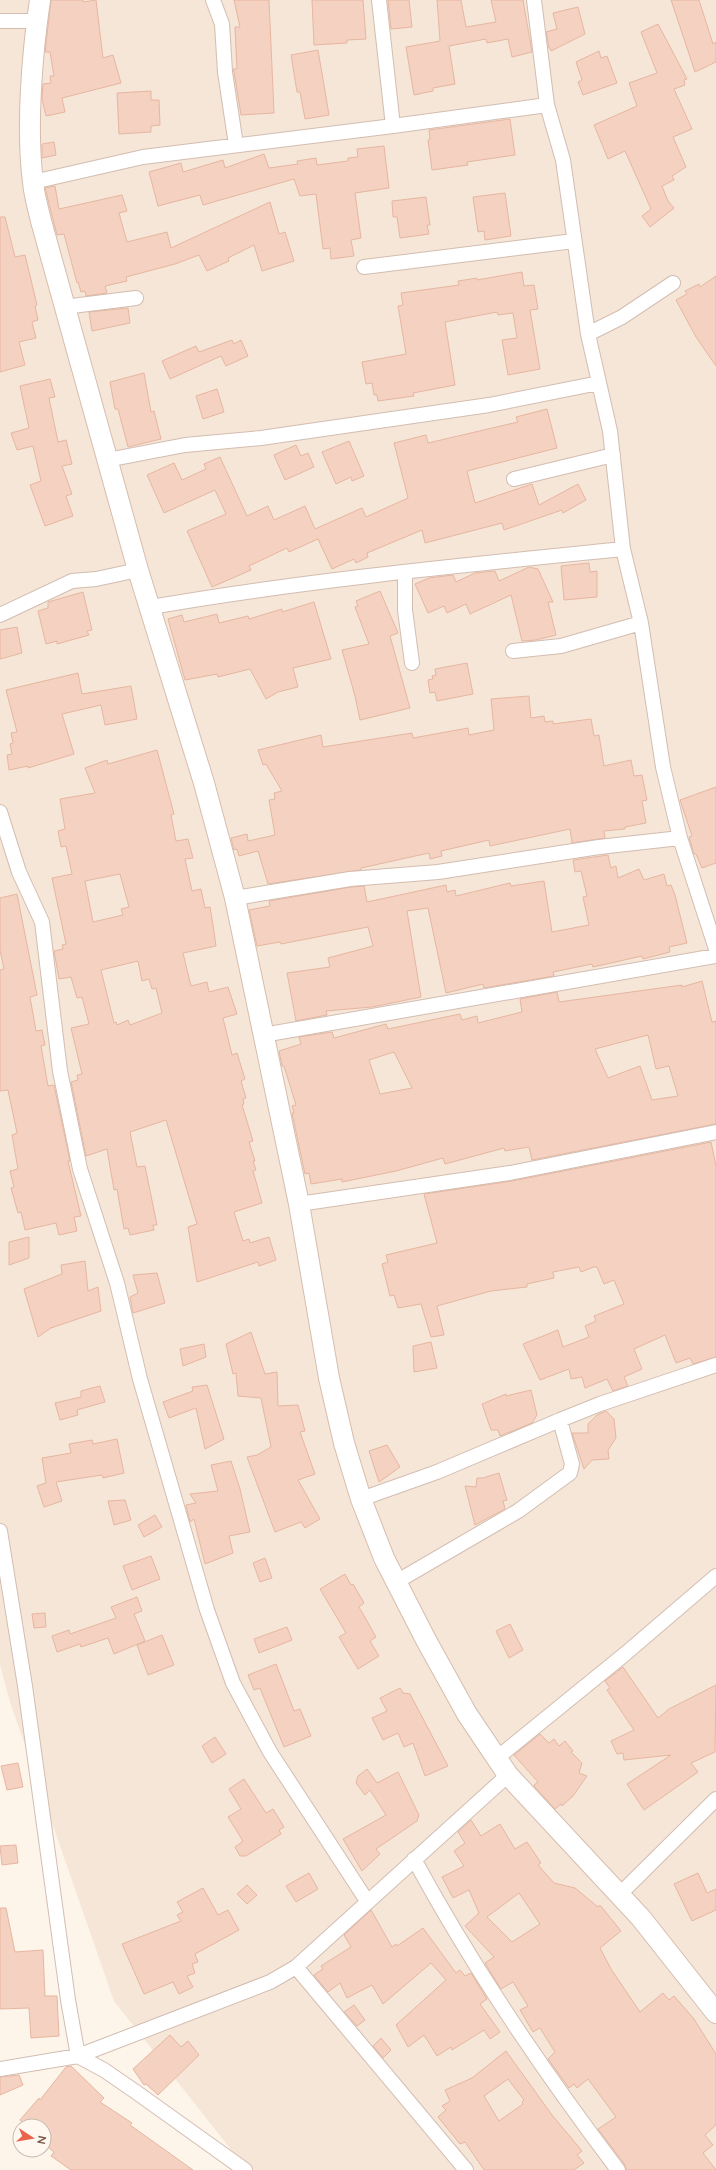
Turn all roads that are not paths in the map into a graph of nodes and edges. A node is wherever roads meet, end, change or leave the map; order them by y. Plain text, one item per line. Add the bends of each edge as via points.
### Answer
1 (40, 0) edge
2 (213, 0) edge
3 (379, 0) edge
4 (534, 0) edge
5 (0, 21) edge
6 (37, 21) junction
7 (547, 105) junction
8 (392, 126) junction
9 (236, 145) junction
10 (33, 182) junction
11 (574, 241) junction
12 (364, 267) dead end
13 (672, 283) dead end
14 (136, 298) dead end
15 (64, 307) junction
16 (588, 334) junction
17 (599, 383) junction
18 (613, 456) junction
19 (107, 460) junction
20 (514, 479) dead end
21 (623, 550) junction
22 (138, 570) junction
23 (405, 572) junction
24 (151, 607) junction
25 (0, 615) edge
26 (641, 623) junction
27 (512, 651) dead end
28 (412, 663) dead end
29 (0, 812) edge
30 (680, 838) junction
31 (235, 898) junction
32 (716, 950) edge
33 (716, 956) edge
34 (263, 1036) junction
35 (716, 1132) edge
36 (299, 1204) junction
37 (716, 1364) edge
38 (560, 1420) junction
39 (360, 1499) junction
40 (0, 1531) edge
41 (716, 1576) edge
42 (396, 1582) junction
43 (497, 1758) junction
44 (508, 1775) junction
45 (716, 1799) edge
46 (414, 1859) junction
47 (620, 1894) junction
48 (367, 1901) junction
49 (296, 1967) junction
50 (716, 2013) edge
51 (78, 2056) junction
52 (0, 2069) edge
53 (245, 2170) edge
54 (466, 2170) edge
55 (618, 2170) edge

1 - 6 main road
2 - 9 street via 222,24 225,72
3 - 8 street
4 - 7 street
5 - 6 street
6 - 10 main road via 31,128
7 - 8 street
7 - 11 street via 563,160
8 - 9 street
9 - 10 street via 143,157
10 - 15 main road
11 - 12 street
11 - 16 street
13 - 16 street via 622,317
14 - 15 street
15 - 19 main road
16 - 17 street
17 - 18 street
17 - 19 street via 489,405 260,438 185,445
18 - 20 street
18 - 21 street
19 - 22 main road
21 - 23 street
21 - 26 street
22 - 24 main road
22 - 25 street via 72,581
23 - 24 street via 250,590
23 - 28 street via 405,610
24 - 31 main road via 204,783
26 - 27 street via 561,646
26 - 30 street via 663,767
29 - 48 street via 20,872 42,922 60,1071 80,1169 117,1283 140,1379 206,1610 233,1683 270,1752
30 - 31 street via 599,847 438,872 350,879
30 - 32 street
31 - 34 main road
33 - 34 street
34 - 36 main road
35 - 36 street via 510,1173
36 - 39 main road via 329,1378
37 - 38 street
38 - 39 street via 437,1472
38 - 42 street via 572,1464 570,1473 518,1511
39 - 42 main road
40 - 51 street
41 - 43 street
42 - 43 main road via 467,1714
43 - 44 main road
44 - 46 street
44 - 47 main road
45 - 47 street
46 - 48 street
46 - 55 street via 449,1922 497,1998 565,2100
47 - 50 main road via 664,1945
48 - 49 street
49 - 51 street via 270,1982
49 - 54 street
51 - 52 street
51 - 53 street via 104,2070

